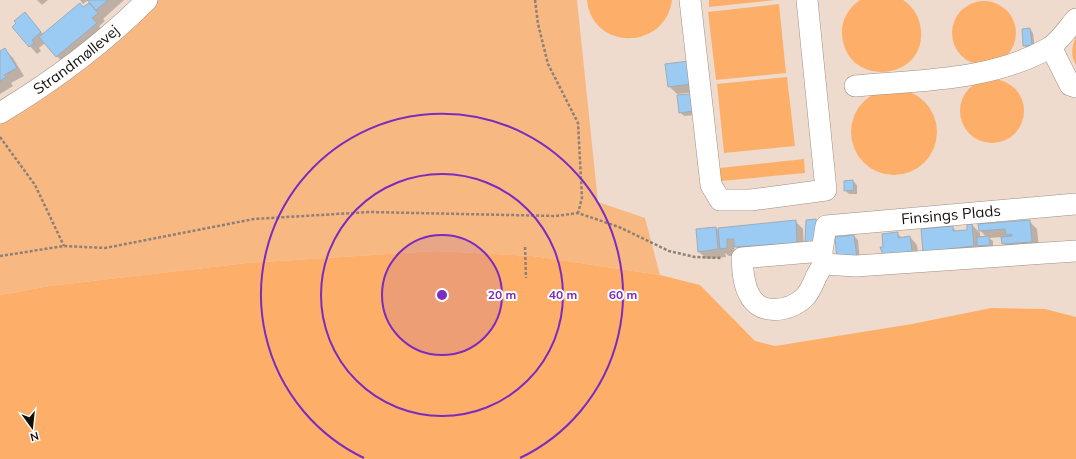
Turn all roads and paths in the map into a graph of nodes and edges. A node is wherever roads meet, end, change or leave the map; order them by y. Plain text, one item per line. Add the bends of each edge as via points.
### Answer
1 (147, 0) edge
2 (535, 0) edge
3 (690, 0) edge
4 (808, 0) edge
5 (1076, 19) edge
6 (1050, 48) junction
7 (855, 86) dead end
8 (1076, 87) edge
9 (0, 113) edge
10 (0, 137) edge
11 (1076, 204) edge
12 (578, 213) junction
13 (64, 246) junction
14 (525, 247) dead end
15 (1076, 251) edge
16 (0, 256) edge
17 (822, 257) junction
18 (742, 258) junction
19 (526, 278) dead end

1 - 9 street, Strandmøllevej via 112,34 55,78
2 - 12 path via 548,64 578,123 582,198
3 - 4 street via 710,185 720,200 750,200 826,190
5 - 6 street
6 - 7 street via 996,70 965,76
6 - 8 street via 1070,85
10 - 13 path via 35,185
11 - 17 street, Finsings Plads via 826,226
12 - 13 path via 556,216 370,212 261,218 105,248
12 - 18 path via 620,228 670,251 695,257
13 - 16 path
14 - 19 path
15 - 17 street via 856,266
17 - 18 street
17 - 18 street via 804,298 779,310 768,309 754,302 745,284

